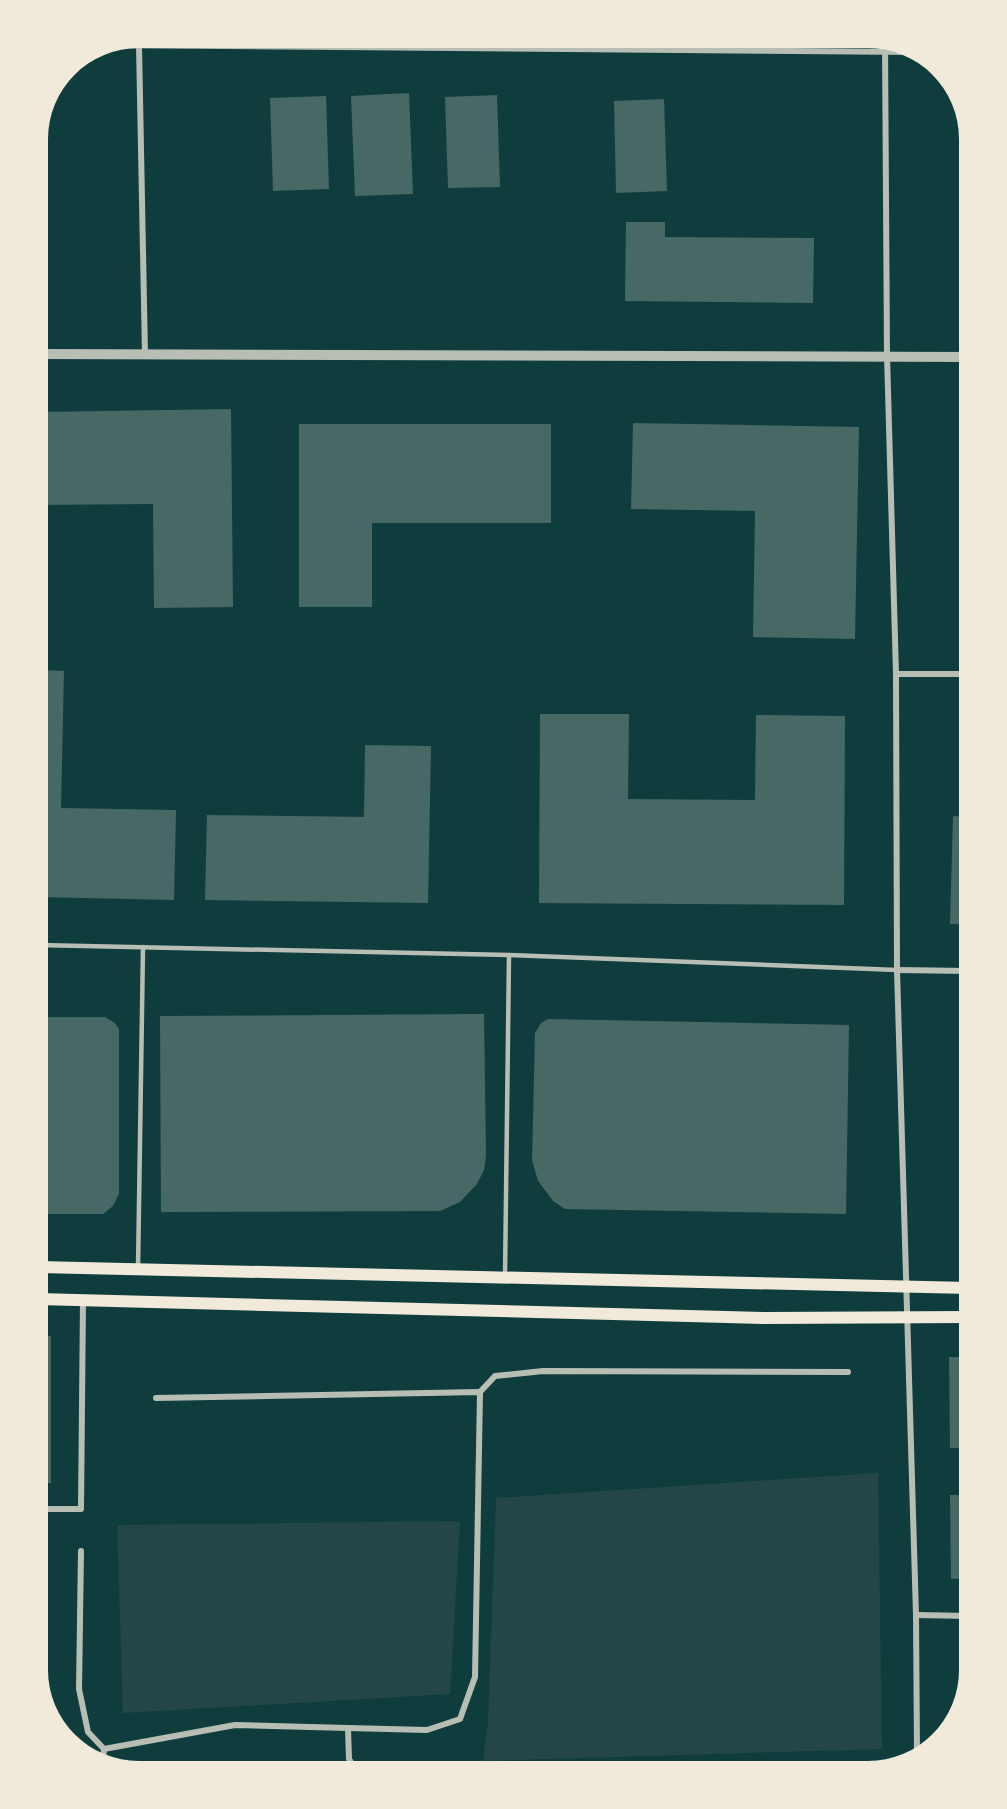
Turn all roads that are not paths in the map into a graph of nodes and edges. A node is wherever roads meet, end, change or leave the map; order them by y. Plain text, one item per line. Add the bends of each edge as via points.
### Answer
1 (139, 48) edge
2 (459, 48) edge
3 (885, 52) junction
4 (894, 52) edge
5 (48, 354) edge
6 (145, 355) junction
7 (887, 355) junction
8 (959, 357) edge
9 (896, 674) junction
10 (959, 674) edge
11 (48, 945) edge
12 (143, 947) junction
13 (509, 955) junction
14 (897, 970) junction
15 (959, 971) edge
16 (48, 1267) edge
17 (138, 1269) junction
18 (505, 1277) junction
19 (906, 1288) junction
20 (959, 1288) edge
21 (48, 1299) edge
22 (84, 1300) junction
23 (906, 1317) junction
24 (959, 1317) edge
25 (848, 1372) dead end
26 (480, 1392) junction
27 (156, 1398) dead end
28 (48, 1509) edge
29 (81, 1551) dead end
30 (916, 1615) junction
31 (959, 1616) edge
32 (348, 1728) junction
33 (917, 1746) edge
34 (104, 1749) junction
35 (104, 1754) edge
36 (350, 1761) edge

1 - 6 street
2 - 3 street
3 - 4 street
3 - 7 street
5 - 6 street
6 - 7 street
7 - 8 street
7 - 9 street
9 - 10 street
9 - 14 street
11 - 12 lane
12 - 13 lane
12 - 17 lane
13 - 14 lane
13 - 18 lane
14 - 15 street
14 - 19 street
16 - 17 main road
17 - 18 main road
18 - 19 main road
19 - 20 main road
19 - 23 street
21 - 22 main road
22 - 23 main road via 765,1318
22 - 28 street via 81,1509
23 - 24 main road
23 - 30 street
25 - 26 street via 543,1371 495,1376
26 - 27 street
26 - 32 street via 475,1677 460,1719 427,1730
29 - 34 street via 79,1689 88,1732
30 - 31 street
30 - 33 street
32 - 34 street via 235,1725
32 - 36 street
34 - 35 street

